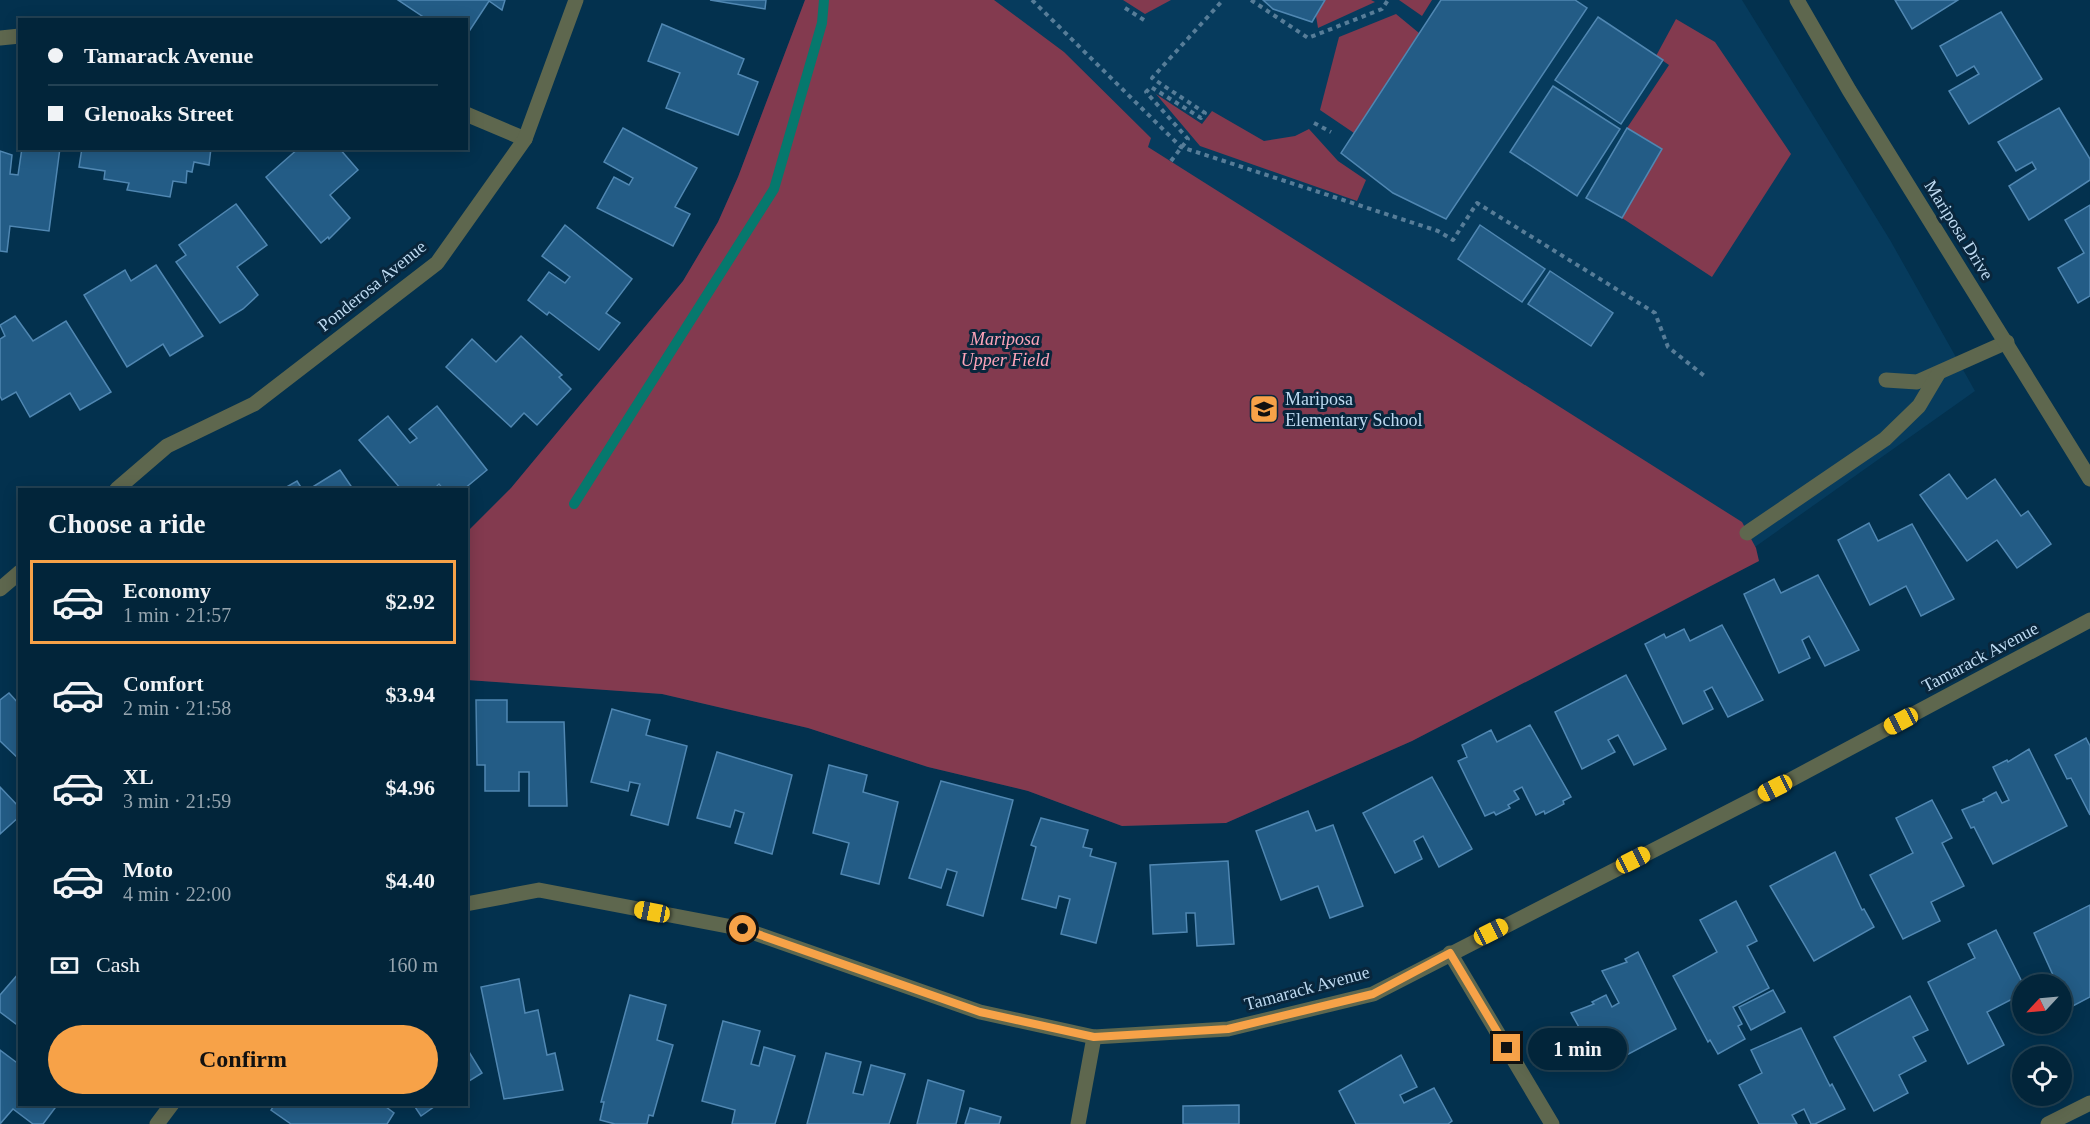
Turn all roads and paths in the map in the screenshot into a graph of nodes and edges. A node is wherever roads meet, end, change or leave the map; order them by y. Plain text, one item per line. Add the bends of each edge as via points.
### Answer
1 (576, 0) edge
2 (1032, 0) edge
3 (1223, 0) edge
4 (1251, 0) edge
5 (1388, 0) edge
6 (1797, 0) edge
7 (1125, 8) dead end
8 (1144, 20) dead end
9 (18, 36) edge
10 (0, 38) edge
11 (468, 115) edge
12 (1314, 123) dead end
13 (1331, 132) dead end
14 (525, 139) junction
15 (1181, 147) junction
16 (1172, 161) dead end
17 (2007, 342) junction
18 (1938, 374) junction
19 (1707, 378) dead end
20 (1886, 380) dead end
21 (2090, 479) edge
22 (118, 488) edge
23 (1747, 533) dead end
24 (18, 574) edge
25 (0, 589) edge
26 (2090, 620) edge
27 (468, 904) edge
28 (1450, 953) junction
29 (1094, 1037) junction
30 (2090, 1103) edge
31 (170, 1106) edge
32 (156, 1124) edge
33 (1078, 1124) edge
34 (1552, 1124) edge
35 (2048, 1124) edge

1 - 14 street, Ponderosa Avenue
2 - 15 path
3 - 15 path via 1152,78 1205,113 1201,118 1151,87 1146,92 1188,139
4 - 5 path via 1308,38 1382,9
6 - 17 street, Mariposa Drive
7 - 8 path
9 - 10 street
11 - 14 street
12 - 13 path
14 - 22 street, Ponderosa Avenue via 437,263 254,404 167,446
15 - 16 path
15 - 19 path via 1438,231 1453,240 1477,203 1655,314 1668,347
17 - 18 street
17 - 21 street, Mariposa Drive
18 - 20 street via 1917,382
18 - 23 street via 1919,405 1885,439
24 - 25 street
26 - 28 street, Tamarack Avenue via 1775,788
27 - 29 street, Tamarack Avenue via 539,890 743,929 980,1012
28 - 29 street, Tamarack Avenue via 1373,994 1228,1029
28 - 34 street
29 - 33 street
30 - 35 street
31 - 32 street

